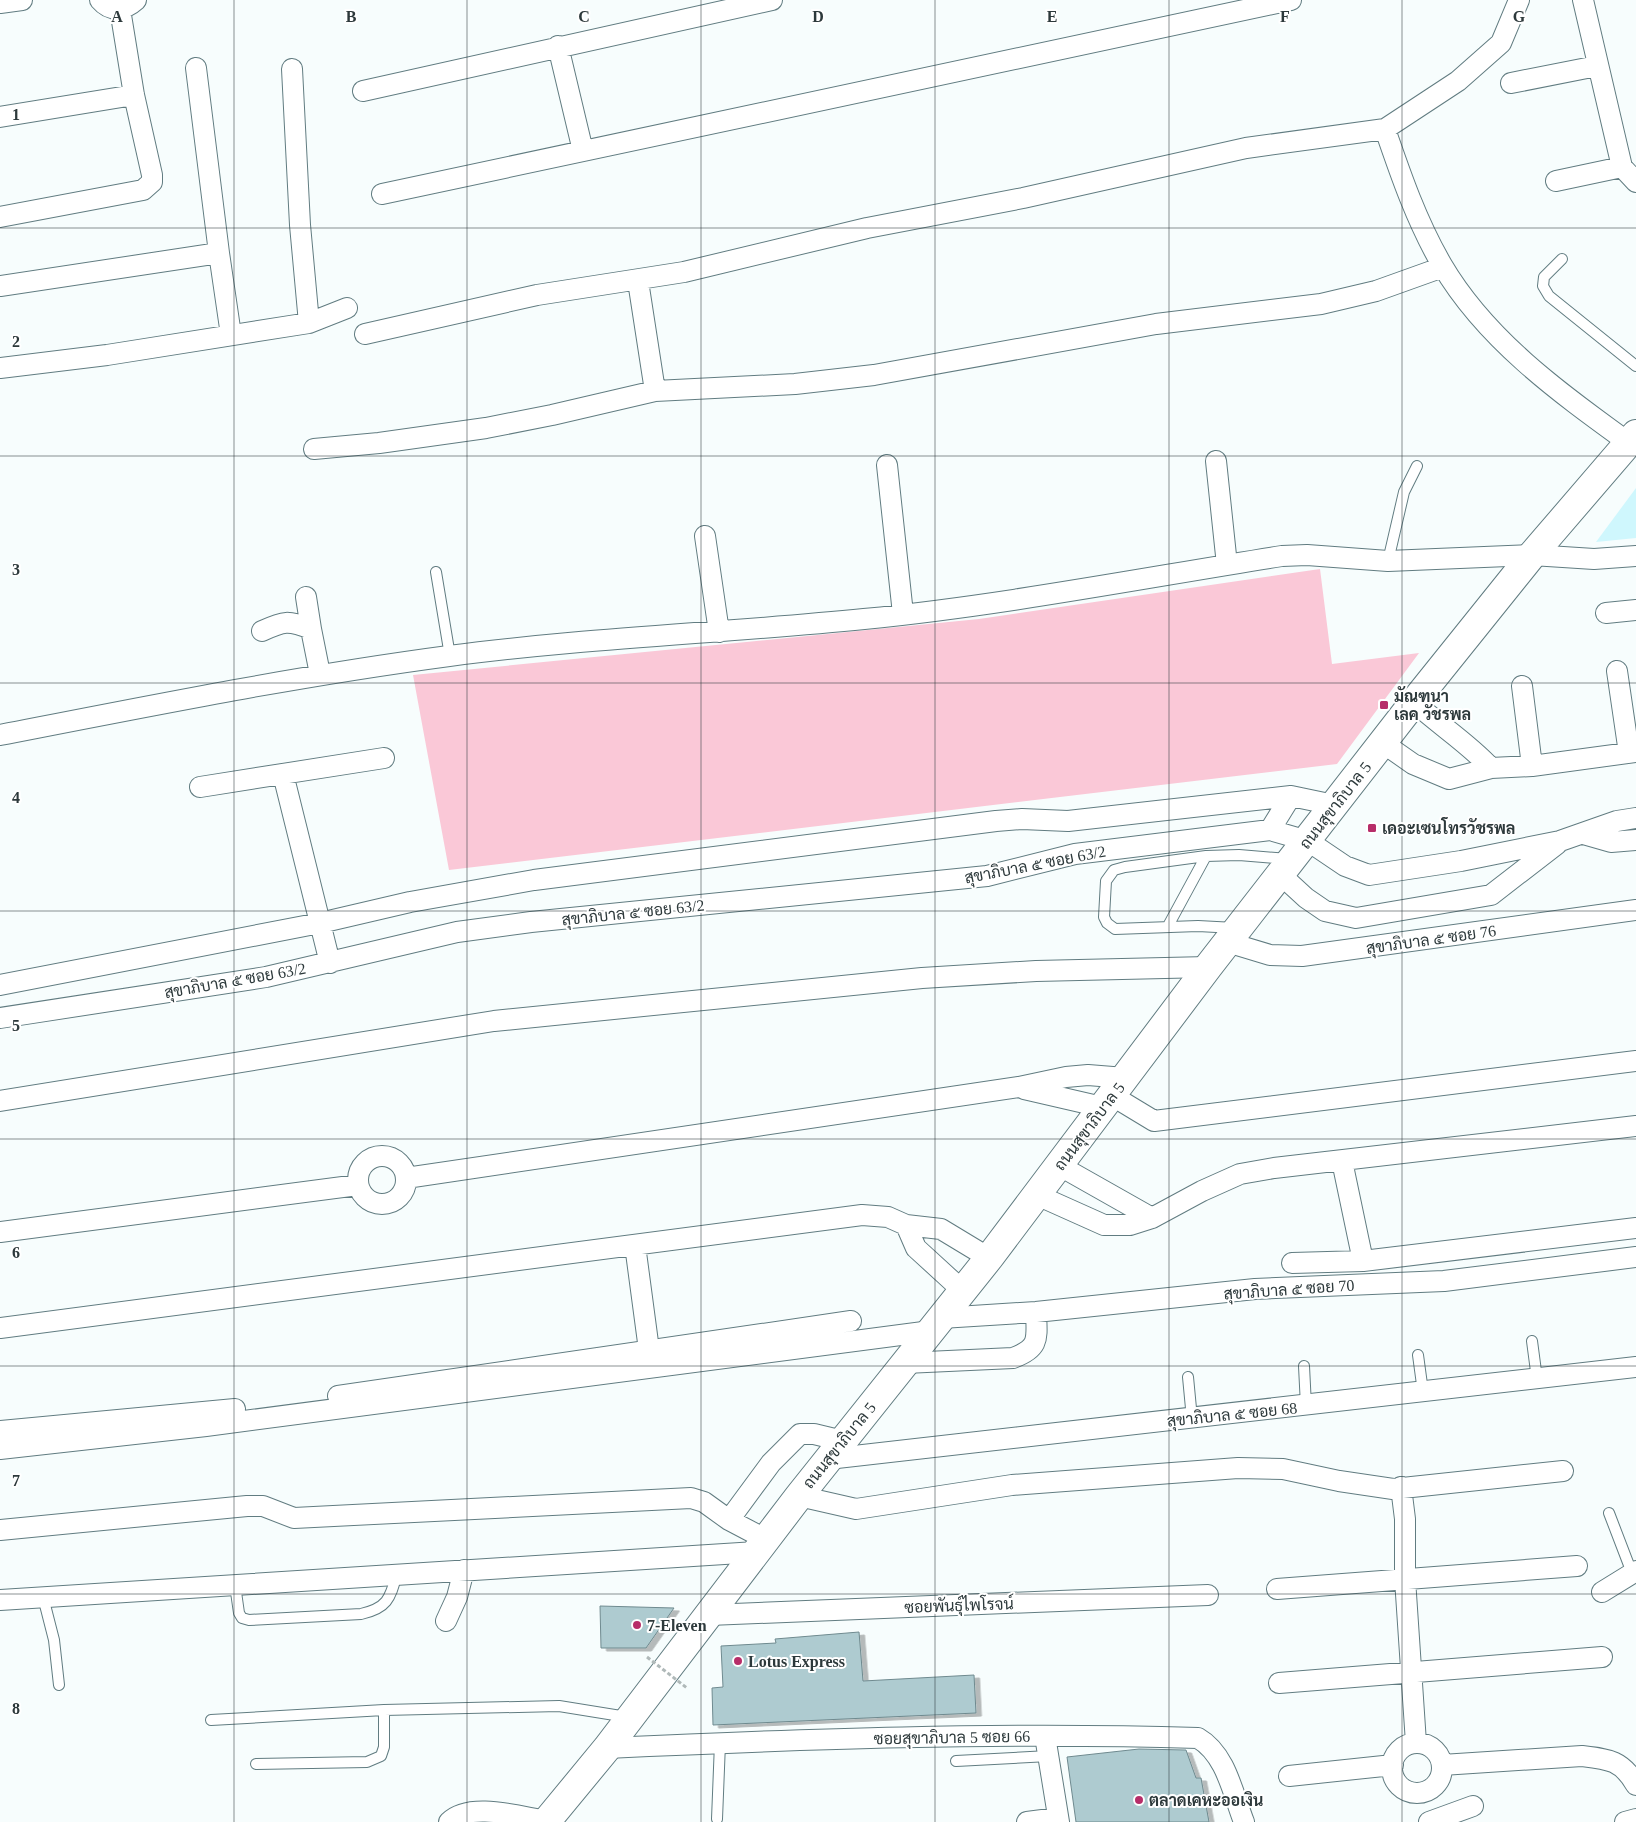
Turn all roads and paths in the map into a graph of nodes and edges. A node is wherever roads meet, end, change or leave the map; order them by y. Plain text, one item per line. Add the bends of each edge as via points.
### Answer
1 (22, 0) edge
2 (100, 0) edge
3 (772, 0) edge
4 (1291, 0) edge
5 (1519, 0) edge
6 (1583, 0) edge
7 (0, 3) edge
8 (128, 5) edge
9 (558, 46) junction
10 (1598, 66) junction
11 (196, 68) dead end
12 (292, 69) dead end
13 (1511, 83) dead end
14 (363, 91) dead end
15 (134, 94) junction
16 (0, 117) edge
17 (1385, 129) junction
18 (583, 151) junction
19 (1622, 167) junction
20 (1556, 181) dead end
21 (1636, 182) edge
22 (382, 194) dead end
23 (0, 216) edge
24 (219, 253) junction
25 (1562, 258) dead end
26 (1443, 267) junction
27 (638, 281) junction
28 (0, 286) edge
29 (347, 308) dead end
30 (309, 323) junction
31 (366, 334) dead end
32 (231, 335) junction
33 (1636, 366) edge
34 (0, 368) edge
35 (655, 391) junction
36 (1632, 438) edge
37 (314, 449) dead end
38 (1216, 460) dead end
39 (887, 465) dead end
40 (1417, 466) dead end
41 (705, 536) dead end
42 (1532, 555) junction
43 (1636, 556) edge
44 (1388, 561) junction
45 (1227, 565) junction
46 (436, 572) dead end
47 (306, 597) dead end
48 (1636, 610) edge
49 (1606, 613) dead end
50 (903, 614) junction
51 (311, 629) junction
52 (262, 631) dead end
53 (719, 632) junction
54 (450, 656) junction
55 (1617, 670) dead end
56 (320, 674) junction
57 (1522, 686) dead end
58 (1414, 702) junction
59 (0, 735) edge
60 (1383, 743) junction
61 (1633, 753) edge
62 (384, 758) dead end
63 (1532, 766) junction
64 (1491, 768) junction
65 (283, 774) junction
66 (200, 787) dead end
67 (1291, 796) junction
68 (1334, 805) junction
69 (1636, 818) edge
70 (1068, 821) junction
71 (1270, 830) junction
72 (1583, 834) junction
73 (1636, 840) edge
74 (1560, 841) junction
75 (1075, 854) junction
76 (1206, 856) junction
77 (1293, 858) junction
78 (1636, 910) edge
79 (320, 923) junction
80 (1168, 926) junction
81 (1232, 935) junction
82 (330, 963) junction
83 (1208, 967) junction
84 (0, 985) edge
85 (0, 1018) edge
86 (1636, 1061) edge
87 (1019, 1088) junction
88 (1113, 1093) junction
89 (0, 1101) edge
90 (1636, 1126) edge
91 (1342, 1161) junction
92 (1060, 1166) junction
93 (406, 1178) junction
94 (358, 1185) junction
95 (1037, 1195) junction
96 (1152, 1218) junction
97 (906, 1225) junction
98 (1636, 1228) edge
99 (0, 1232) edge
100 (635, 1245) junction
101 (1636, 1257) edge
102 (989, 1258) junction
103 (1363, 1261) junction
104 (1292, 1263) dead end
105 (962, 1291) junction
106 (1036, 1312) junction
107 (851, 1321) dead end
108 (936, 1325) junction
109 (0, 1328) edge
110 (1532, 1340) dead end
111 (649, 1350) junction
112 (1418, 1355) dead end
113 (905, 1363) junction
114 (1304, 1366) dead end
115 (1636, 1367) edge
116 (1188, 1378) dead end
117 (1537, 1379) junction
118 (1423, 1392) junction
119 (1306, 1406) junction
120 (1192, 1419) junction
121 (0, 1431) edge
122 (0, 1449) edge
123 (836, 1450) junction
124 (1563, 1471) dead end
125 (1401, 1487) junction
126 (799, 1496) junction
127 (1609, 1513) dead end
128 (729, 1520) junction
129 (0, 1530) edge
130 (762, 1546) junction
131 (1577, 1566) dead end
132 (464, 1570) junction
133 (1634, 1572) edge
134 (397, 1574) junction
135 (1405, 1580) junction
136 (235, 1584) junction
137 (1277, 1589) dead end
138 (1602, 1592) dead end
139 (1208, 1595) dead end
140 (43, 1597) junction
141 (0, 1600) edge
142 (709, 1615) junction
143 (446, 1621) dead end
144 (647, 1657) dead end
145 (1602, 1657) dead end
146 (1412, 1671) junction
147 (1279, 1683) dead end
148 (59, 1685) dead end
149 (687, 1688) dead end
150 (384, 1710) junction
151 (628, 1717) junction
152 (211, 1720) dead end
153 (1045, 1736) junction
154 (1416, 1742) junction
155 (720, 1743) junction
156 (607, 1748) junction
157 (1049, 1756) junction
158 (956, 1761) dead end
159 (256, 1764) dead end
160 (1393, 1765) junction
161 (1442, 1765) junction
162 (1289, 1776) dead end
163 (1636, 1785) edge
164 (1473, 1806) dead end
165 (716, 1819) dead end
166 (1636, 1819) edge
167 (1058, 1820) edge
168 (449, 1822) edge
169 (547, 1822) edge
170 (1027, 1822) edge
171 (1244, 1822) edge
172 (1429, 1822) edge
173 (1625, 1822) edge

1 - 7 street
2 - 8 street via 111,8
3 - 9 street
4 - 18 street
5 - 17 street via 1501,42 1458,81
6 - 10 street
8 - 15 street
9 - 14 street
9 - 18 street
10 - 13 street
10 - 19 street
11 - 24 street
12 - 30 street
15 - 16 street
15 - 23 street via 152,175 149,187 138,192
17 - 26 street via 1414,212
17 - 27 street via 1246,148 1023,198 867,228
18 - 22 street
19 - 20 street
19 - 21 street
24 - 28 street
24 - 32 street
25 - 33 lane via 1544,278 1546,291
26 - 35 street via 1376,291 1321,304 1156,324 874,375 795,384
26 - 36 street via 1478,315 1522,360 1588,413
27 - 31 street via 555,291
27 - 35 street
29 - 30 street
30 - 32 street
32 - 34 street
35 - 37 street via 486,428
36 - 42 main road, ถนนสุขาภิบาล 5
38 - 45 street
39 - 50 street
40 - 44 lane via 1400,505
41 - 53 street
42 - 43 street via 1594,559
42 - 44 street
42 - 58 main road, ถนนสุขาภิบาล 5
44 - 45 street via 1307,555
45 - 50 street
46 - 54 lane
47 - 51 street
48 - 49 street
50 - 53 street
51 - 52 street via 290,621
51 - 56 street
53 - 54 street
54 - 56 street
55 - 61 street
56 - 59 street
57 - 63 street
58 - 60 main road, ถนนสุขาภิบาล 5
58 - 64 street
60 - 64 street via 1412,764 1449,779
60 - 68 main road, ถนนสุขาภิบาล 5
61 - 63 street
62 - 65 street
63 - 64 street
65 - 66 street
65 - 79 street
67 - 68 street
67 - 70 street
67 - 71 street
68 - 77 main road, ถนนสุขาภิบาล 5
69 - 72 street via 1617,821
70 - 75 street
70 - 79 street via 996,821 534,880 410,902
71 - 75 street, สุขาภิบาล ๕ ซอย 63/2
71 - 77 street
72 - 73 street via 1611,842
72 - 74 street
74 - 77 street via 1369,876 1345,866
74 - 77 street via 1491,895 1356,918 1325,911 1306,898
75 - 82 street, สุขาภิบาล ๕ ซอย 63/2 via 987,876 457,932
76 - 77 lane
76 - 80 lane
76 - 80 lane via 1125,867 1109,874 1104,917 1107,923 1115,928
77 - 81 main road, ถนนสุขาภิบาล 5
78 - 81 street, สุขาภิบาล ๕ ซอย 76 via 1302,956 1270,955
79 - 82 street
79 - 84 street
80 - 81 lane
81 - 83 main road, ถนนสุขาภิบาล 5
82 - 85 street, สุขาภิบาล ๕ ซอย 63/2 via 266,977
83 - 88 main road, ถนนสุขาภิบาล 5
83 - 89 street via 1036,971 922,978 494,1021
86 - 88 street via 1154,1122
87 - 88 street
87 - 88 street via 1066,1076 1088,1075
87 - 93 street
88 - 92 main road, ถนนสุขาภิบาล 5
90 - 91 street
91 - 96 street via 1240,1174 1202,1190
91 - 103 street
92 - 95 main road, ถนนสุขาภิบาล 5
92 - 96 street
93 - 94 street via 402,1194 396,1200 381,1205 366,1199
93 - 94 street via 401,1165 382,1156 362,1165
94 - 99 street
95 - 96 street via 1104,1225 1130,1225
95 - 102 main road, ถนนสุขาภิบาล 5
97 - 100 street via 888,1218 862,1215
97 - 102 street via 941,1229
97 - 105 street via 916,1248
98 - 103 street
100 - 109 street
100 - 111 street
101 - 106 street, สุขาภิบาล ๕ ซอย 70 via 1444,1281 1255,1289
102 - 105 main road, ถนนสุขาภิบาล 5
103 - 104 street
105 - 108 main road, ถนนสุขาภิบาล 5
106 - 108 street, สุขาภิบาล ๕ ซอย 70
106 - 113 street via 1035,1341 1029,1352 1013,1358
107 - 111 street
108 - 113 main road, ถนนสุขาภิบาล 5
108 - 122 street, สุขาภิบาล ๕ ซอย 70 via 206,1426
110 - 117 lane
111 - 121 street via 256,1407
112 - 118 lane
113 - 123 main road, ถนนสุขาภิบาล 5
114 - 119 lane
115 - 117 street, สุขาภิบาล ๕ ซอย 68
116 - 120 lane
117 - 118 street, สุขาภิบาล ๕ ซอย 68
118 - 119 street, สุขาภิบาล ๕ ซอย 68
119 - 120 street, สุขาภิบาล ๕ ซอย 68
120 - 123 street, สุขาภิบาล ๕ ซอย 68
123 - 126 main road, ถนนสุขาภิบาล 5
123 - 128 street, สุขาภิบาล ๕ ซอย 68 via 814,1434 800,1434 771,1463
124 - 125 street
125 - 126 street via 1377,1487 1283,1469 1238,1468 1012,1485 856,1509
125 - 135 street via 1405,1520
126 - 130 main road, ถนนสุขาภิบาล 5
127 - 133 lane
128 - 129 street via 704,1502 672,1498 294,1518 263,1506 247,1506
128 - 130 street
130 - 132 street
130 - 142 main road, ถนนสุขาภิบาล 5
131 - 135 street
132 - 134 street
132 - 143 street via 458,1597
133 - 138 street
134 - 136 street
134 - 136 lane via 390,1599 361,1614 249,1620 239,1613
135 - 137 street
135 - 146 street
136 - 140 street
139 - 142 street, ซอยพันธ์ุไพโรจน์
140 - 141 street
140 - 148 lane via 54,1640
142 - 151 main road, ถนนสุขาภิบาล 5
144 - 149 path, bridge
145 - 146 street
146 - 147 street
146 - 154 street
150 - 151 lane via 559,1706
150 - 152 lane
150 - 159 lane via 384,1747 381,1756 367,1762
151 - 156 main road, ถนนสุขาภิบาล 5
153 - 155 street, ซอยสุขาภิบาล 5 ซอย 66
153 - 157 street
153 - 171 street, ซอยสุขาภิบาล 5 ซอย 66 via 1198,1738 1210,1745 1220,1759
154 - 160 street via 1396,1755
154 - 161 street via 1432,1748
155 - 156 street, ซอยสุขาภิบาล 5 ซอย 66
155 - 165 lane
156 - 169 main road, ถนนสุขาภิบาล 5
157 - 158 lane
157 - 167 street
160 - 161 street via 1399,1784 1417,1792 1436,1784
160 - 162 street
161 - 163 street via 1582,1756 1619,1764 1629,1772
164 - 172 street
166 - 173 street
167 - 170 street
168 - 169 street via 465,1812 487,1811

